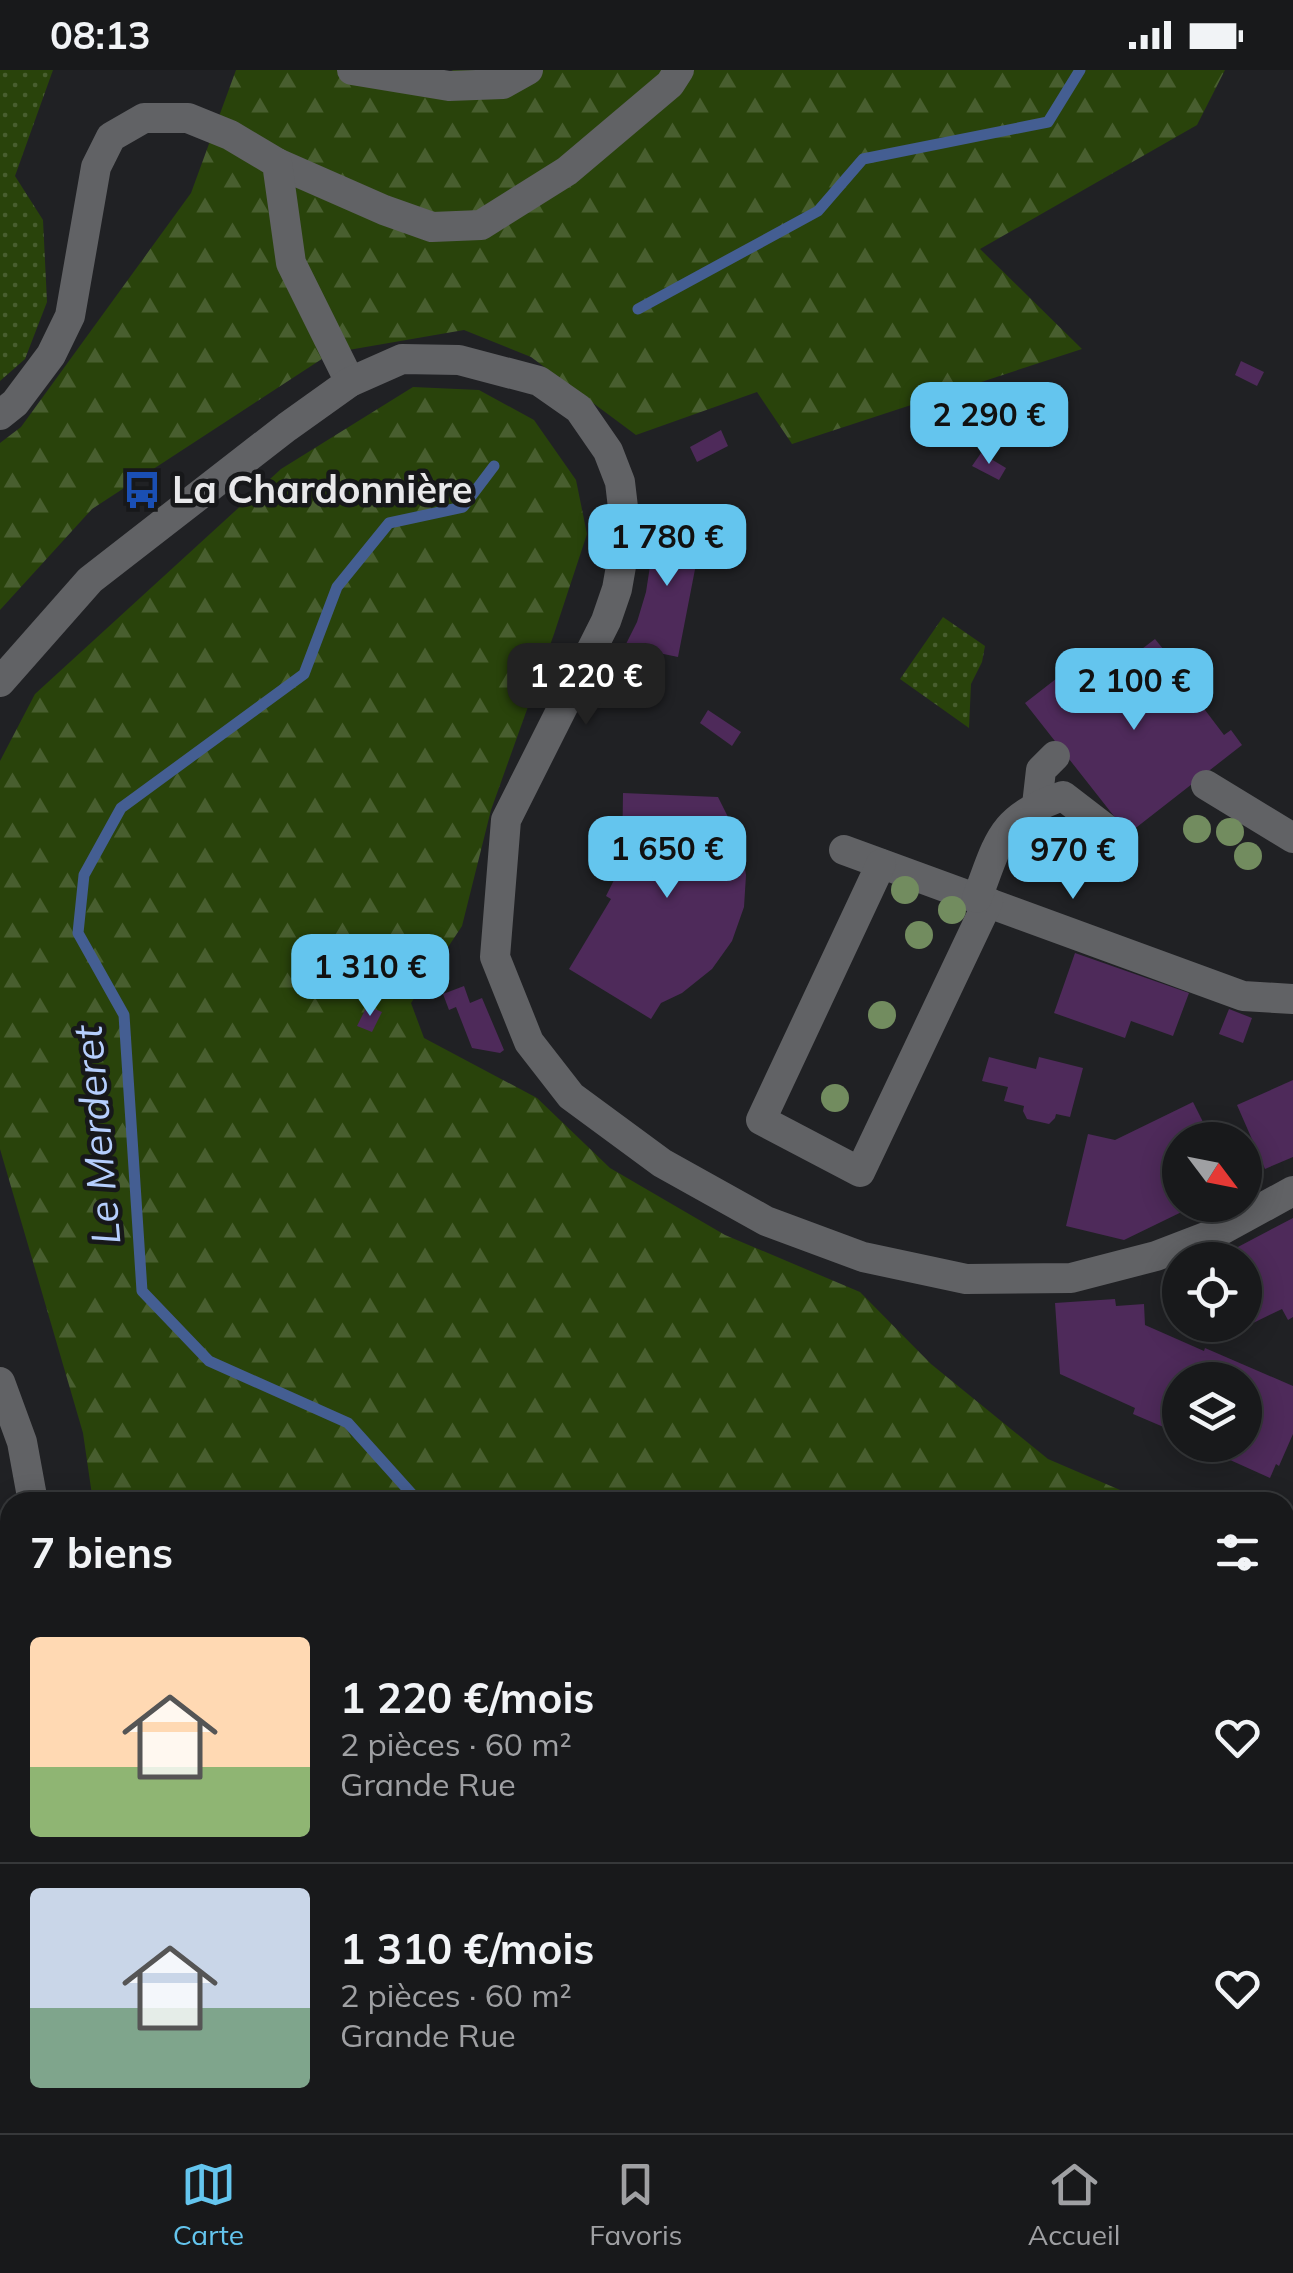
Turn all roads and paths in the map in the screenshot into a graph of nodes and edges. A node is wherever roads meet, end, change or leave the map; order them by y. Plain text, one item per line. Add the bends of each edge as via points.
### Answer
1 (352, 70) edge
2 (528, 70) edge
3 (679, 70) edge
4 (277, 163) junction
5 (350, 382) junction
6 (0, 415) edge
7 (0, 682) edge
8 (1055, 756) dead end
9 (1206, 785) dead end
10 (1037, 805) junction
11 (1115, 836) dead end
12 (1293, 838) edge
13 (844, 850) dead end
14 (881, 864) junction
15 (983, 900) junction
16 (1293, 999) edge
17 (1293, 1191) edge
18 (0, 1382) edge
19 (31, 1492) edge

1 - 2 street via 449,86 503,84
3 - 4 street via 568,171 482,225 432,226
4 - 5 street via 292,263
4 - 6 street via 188,118 144,118 111,137 96,167 70,316 52,355
5 - 7 street via 90,580
5 - 17 street via 402,360 460,360 540,381 579,409 620,482 623,555 617,589 506,820 495,958 529,1042 571,1096 662,1164 766,1221 863,1257 966,1279 1070,1278 1156,1256
8 - 10 street via 1041,770
9 - 12 street
10 - 11 street via 1064,796
10 - 15 street via 1000,837
13 - 14 street
14 - 15 street
14 - 15 street via 761,1120 860,1172
15 - 16 street via 1243,996
18 - 19 street

